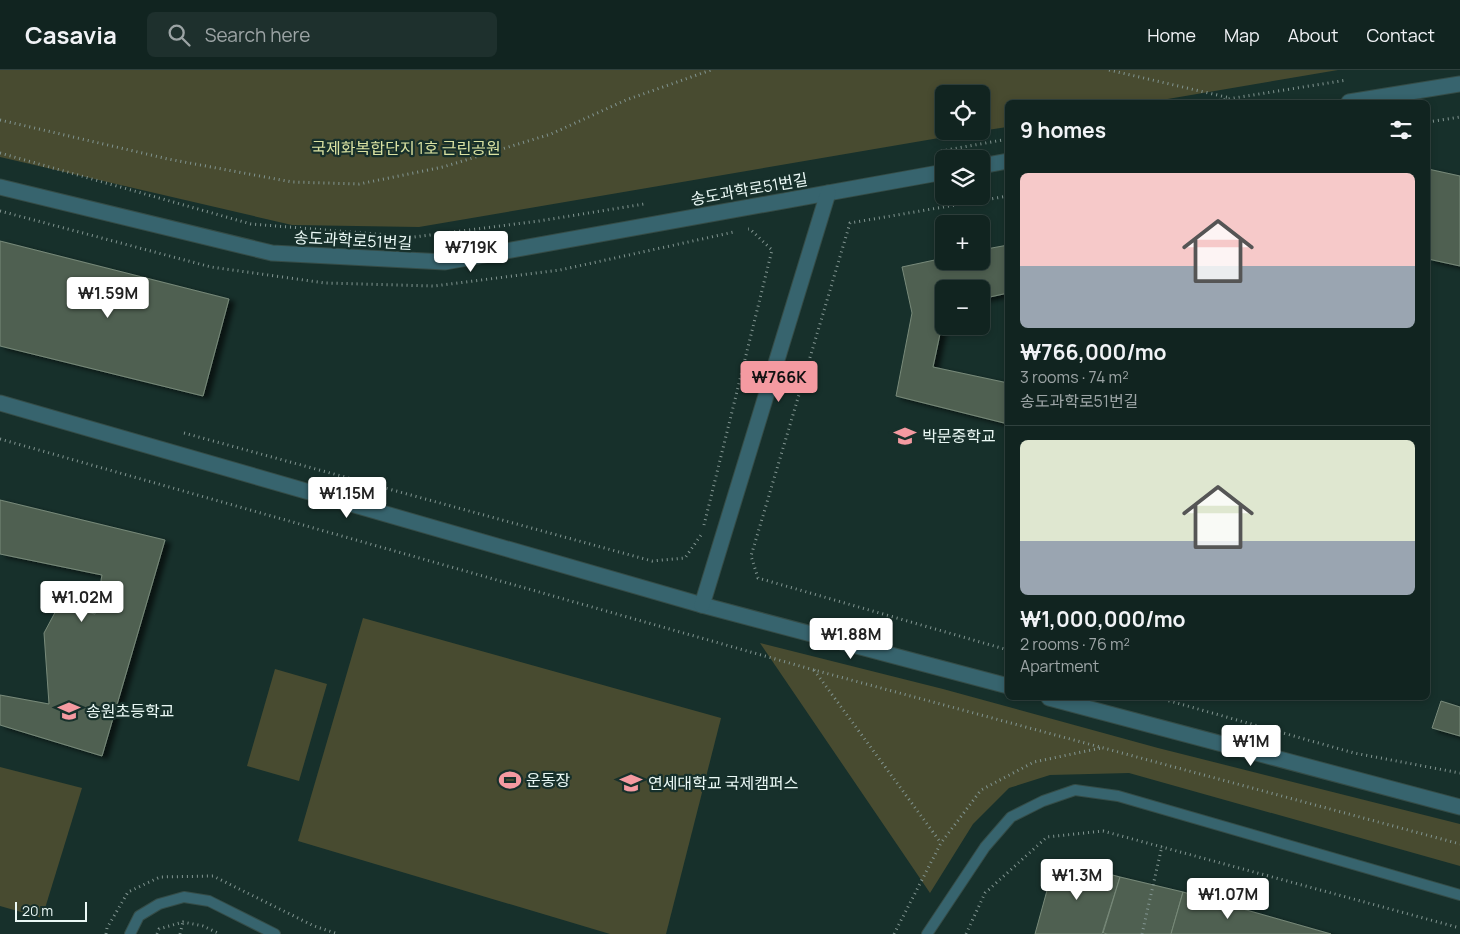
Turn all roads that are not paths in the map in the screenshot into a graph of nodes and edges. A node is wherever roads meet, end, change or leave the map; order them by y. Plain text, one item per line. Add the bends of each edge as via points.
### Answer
1 (1460, 84) edge
2 (1361, 100) edge
3 (1005, 162) edge
4 (990, 164) edge
5 (935, 174) edge
6 (0, 187) edge
7 (828, 192) junction
8 (0, 403) edge
9 (702, 605) junction
10 (1005, 685) edge
11 (1057, 700) edge
12 (1460, 807) edge
13 (1460, 895) edge
14 (130, 934) edge
15 (275, 934) edge
16 (927, 934) edge

1 - 2 street
3 - 4 street
5 - 7 street, 송도과학로51번길
6 - 7 street, 송도과학로51번길 via 272,253 445,262
7 - 9 street
8 - 9 street
9 - 10 street
11 - 12 street
13 - 16 lane via 1118,796 1075,790 1012,817 985,847
14 - 15 lane via 139,916 159,904 184,897 209,901

